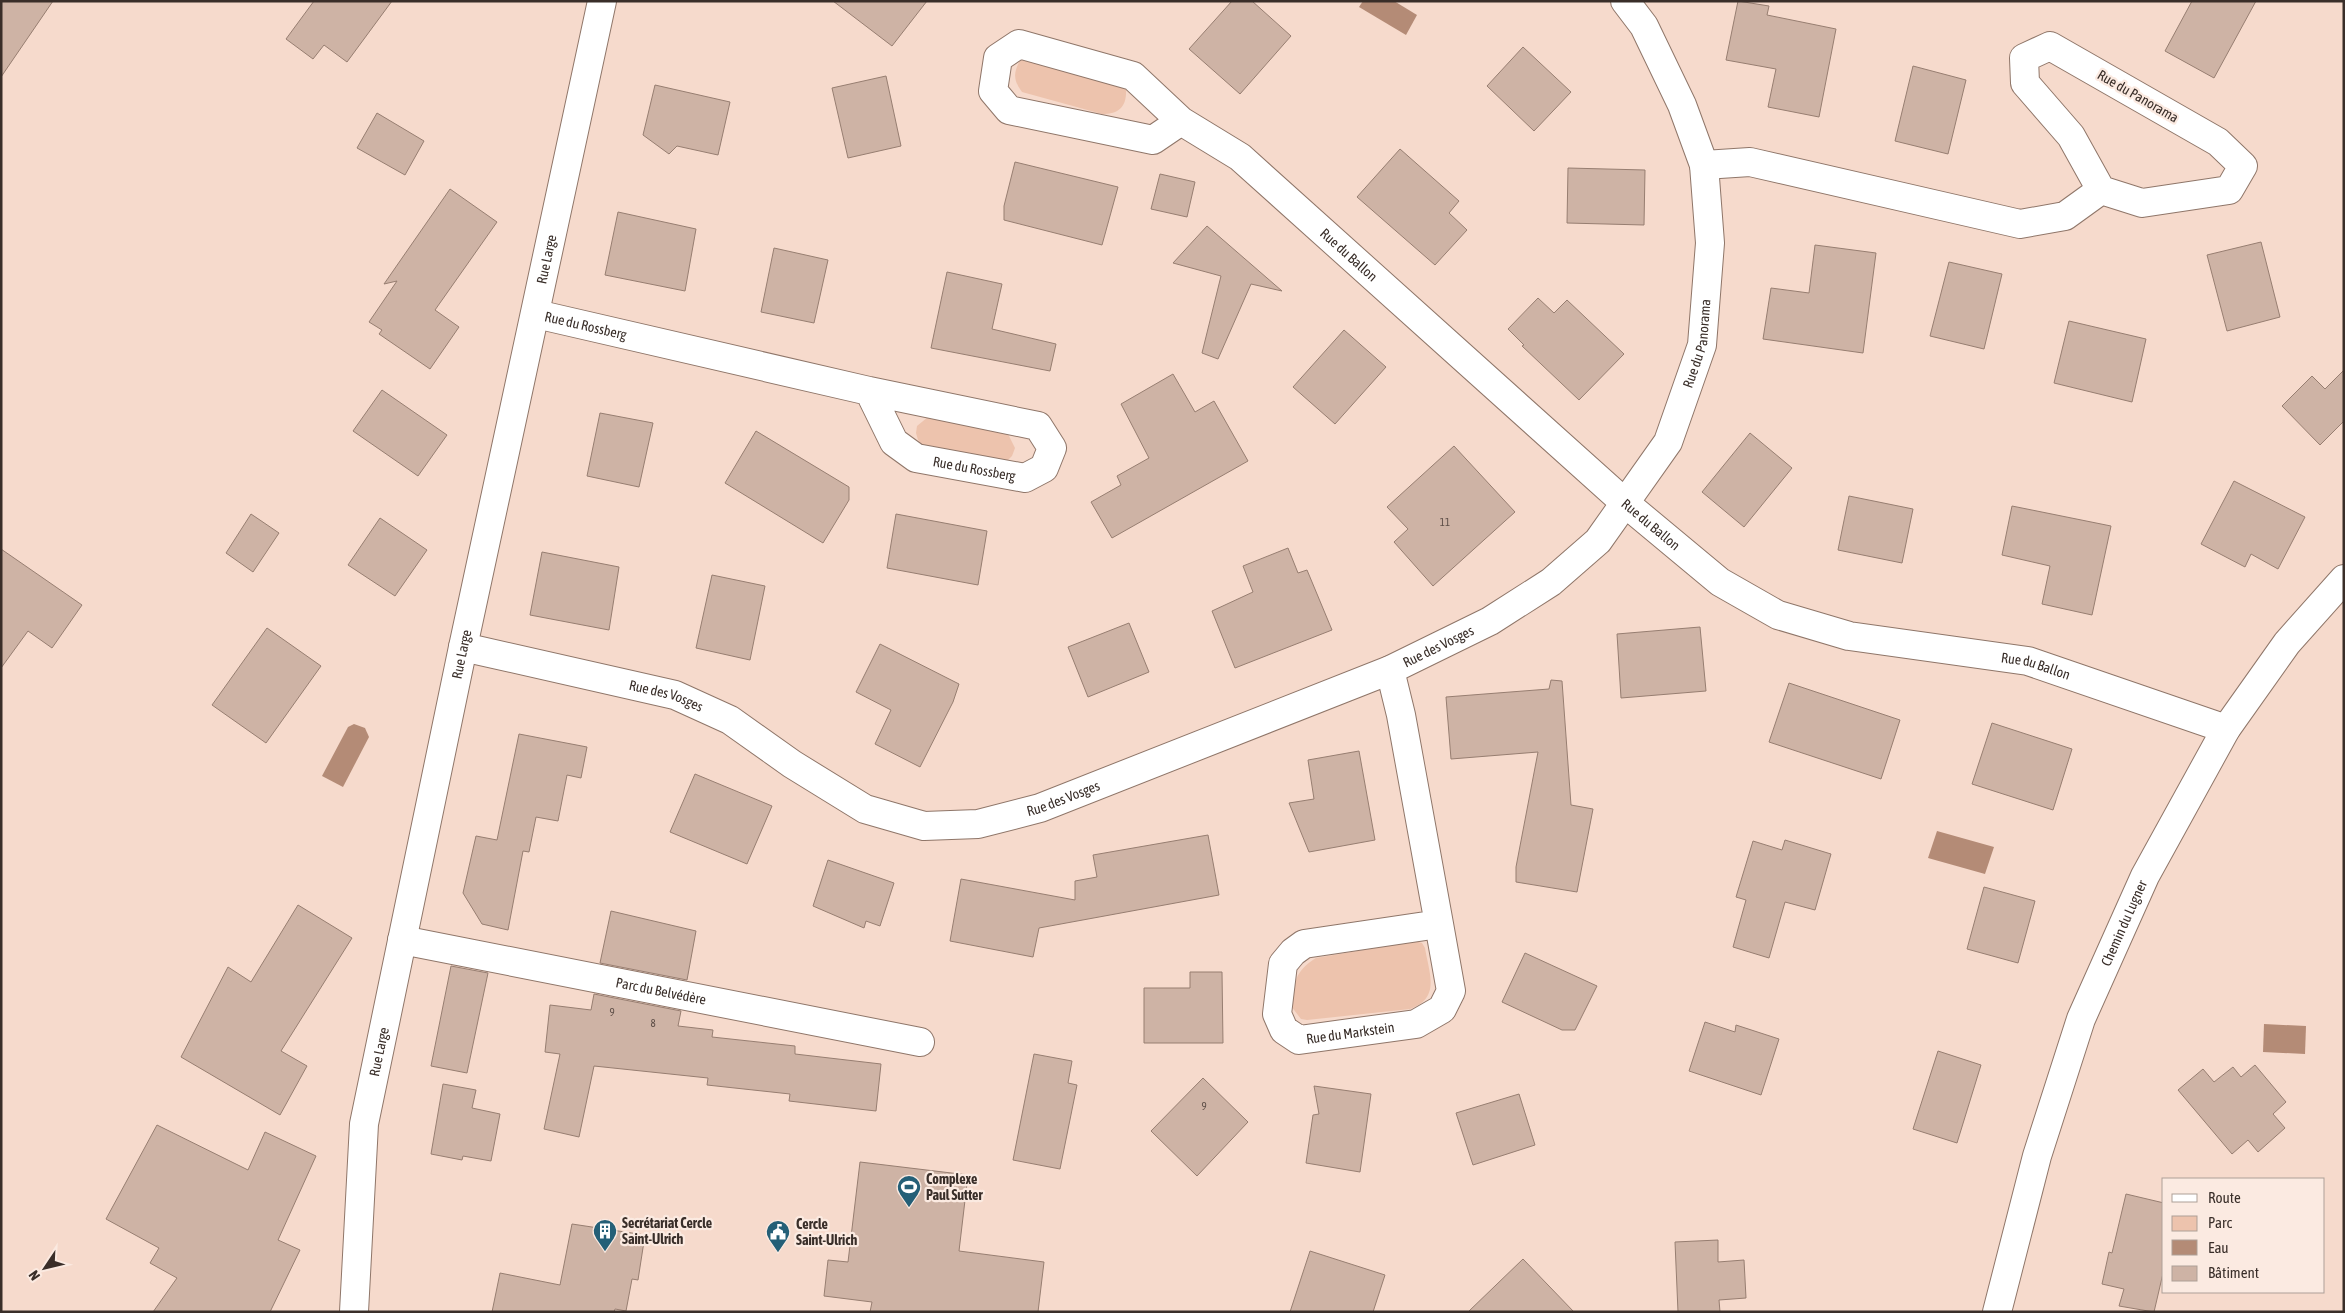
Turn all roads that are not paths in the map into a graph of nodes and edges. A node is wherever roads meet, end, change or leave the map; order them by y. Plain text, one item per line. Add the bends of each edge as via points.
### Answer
1 (602, 1) edge
2 (1625, 1) edge
3 (1181, 121) junction
4 (1704, 165) junction
5 (2101, 190) junction
6 (536, 314) junction
7 (869, 391) junction
8 (1626, 503) junction
9 (2344, 579) edge
10 (463, 646) junction
11 (1390, 670) junction
12 (2226, 729) junction
13 (1440, 924) junction
14 (402, 940) junction
15 (920, 1042) dead end
16 (354, 1312) edge
17 (1997, 1312) edge

1 - 6 street, Rue Large
2 - 4 street, Rue du Panorama via 1644,26 1682,105
3 - 3 street, Rue du Ballon via 1133,76 1019,44 998,58 993,91 1009,110 1153,140
3 - 8 street, Rue du Ballon via 1240,157
4 - 5 street via 1750,162 2020,224 2065,216
4 - 8 street, Rue du Panorama via 1710,243 1702,345 1668,442
5 - 5 street, Rue du Panorama via 2142,203 2229,190 2243,166 2218,142 2050,46 2024,58 2026,83 2071,136
6 - 7 street, Rue du Rossberg
6 - 10 street, Rue Large
7 - 7 street, Rue du Rossberg via 1038,426 1052,448 1044,468 1025,478 916,458 894,442
8 - 11 street, Rue des Vosges via 1598,541 1551,582 1490,621
8 - 12 street, Rue du Ballon via 1720,582 1778,615 1849,636 2028,661
9 - 12 street, Chemin du Lugner via 2287,643
10 - 11 street, Rue des Vosges via 675,695 730,720 792,764 865,809 924,826 978,824 1040,808
10 - 14 street, Rue Large
11 - 13 street, Rue du Markstein
12 - 17 street, Chemin du Lugner via 2145,876 2081,1019 2036,1156
13 - 13 street, Rue du Markstein via 1304,944 1283,964 1277,1014 1284,1030 1298,1040 1416,1024 1442,1009 1451,991
14 - 15 street, Parc du Belvédère
14 - 16 street, Rue Large via 364,1124

